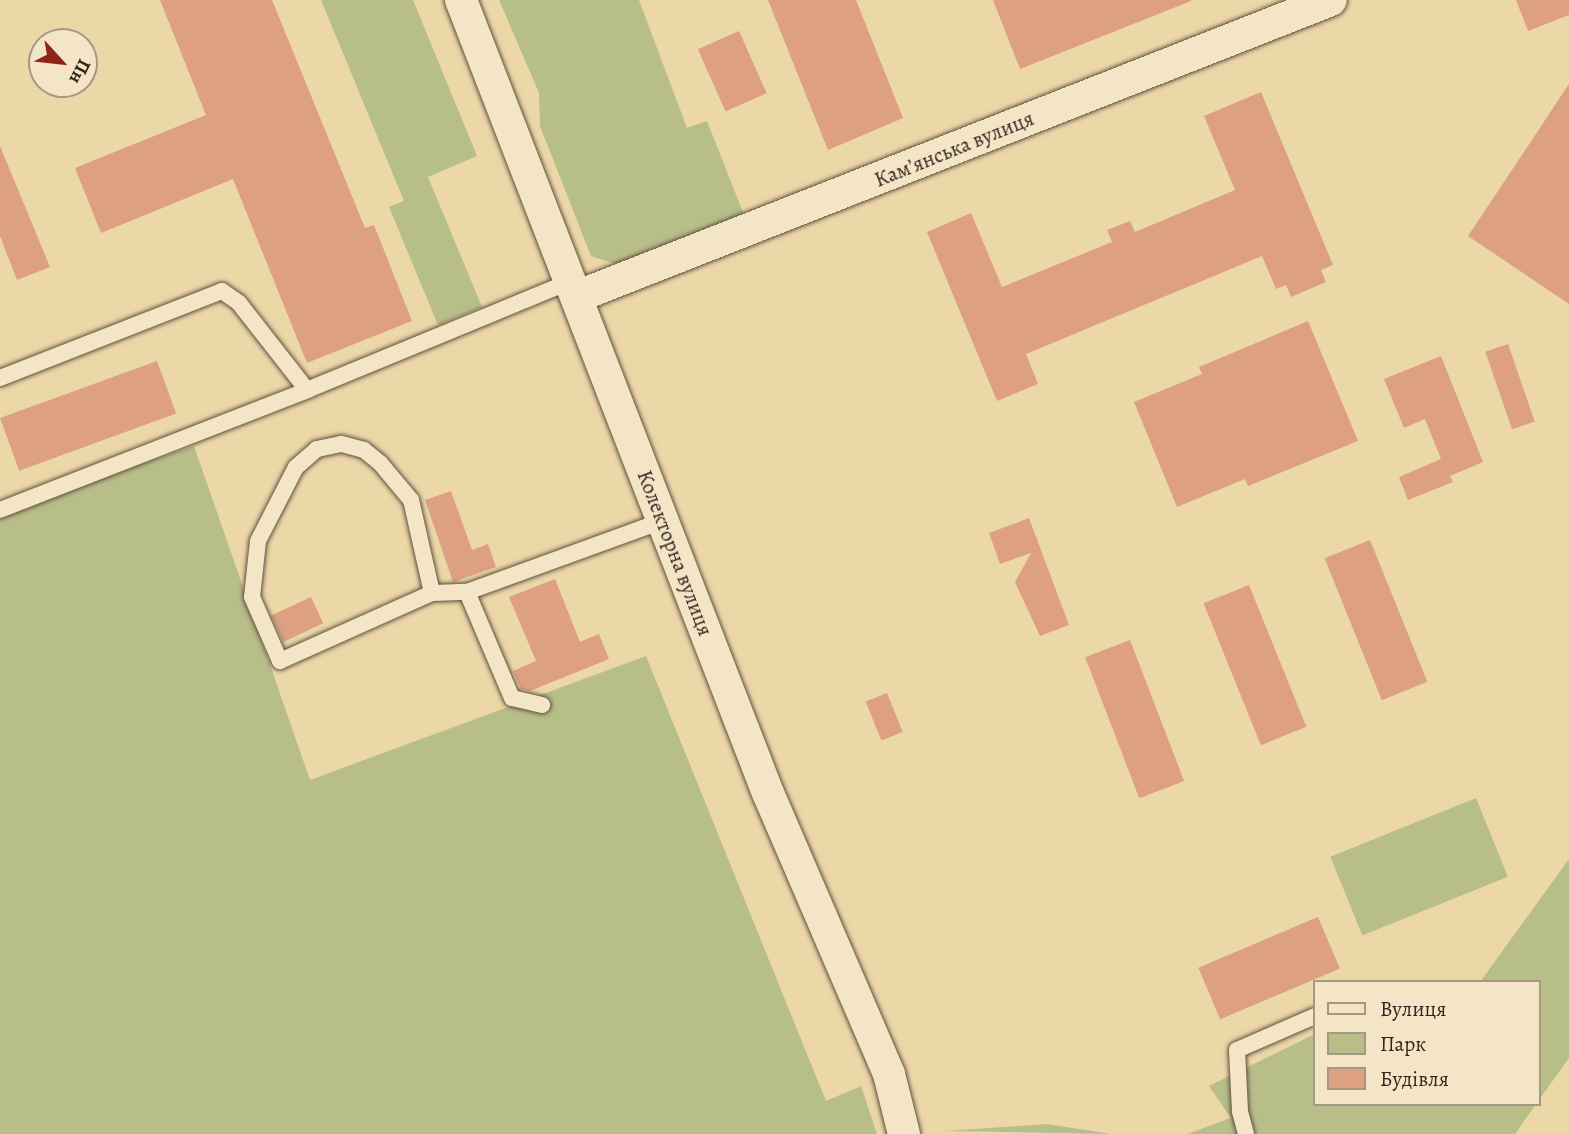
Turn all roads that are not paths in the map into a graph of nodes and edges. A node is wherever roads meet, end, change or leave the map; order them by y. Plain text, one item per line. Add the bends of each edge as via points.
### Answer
1 (461, 0) edge
2 (1331, 0) edge
3 (573, 289) junction
4 (0, 378) edge
5 (307, 390) junction
6 (0, 510) edge
7 (662, 521) junction
8 (467, 592) junction
9 (432, 593) junction
10 (542, 705) dead end
11 (1314, 1016) edge
12 (899, 1102) junction
13 (904, 1134) edge
14 (919, 1134) edge
15 (1246, 1134) edge

1 - 3 street, Колекторна вулиця
2 - 3 street, Камʼянська вулиця
3 - 5 lane
3 - 7 street, Колекторна вулиця
4 - 5 lane via 222,291 239,303
5 - 6 lane
7 - 8 lane
7 - 12 street, Колекторна вулиця via 768,793
8 - 9 lane
8 - 10 lane via 512,698
9 - 9 lane via 411,500 380,463 364,450 341,444 317,449 296,467 258,541 252,597 280,661
11 - 15 lane via 1237,1049 1240,1111
12 - 13 street, Колекторна вулиця
12 - 14 street, Колекторна вулиця

